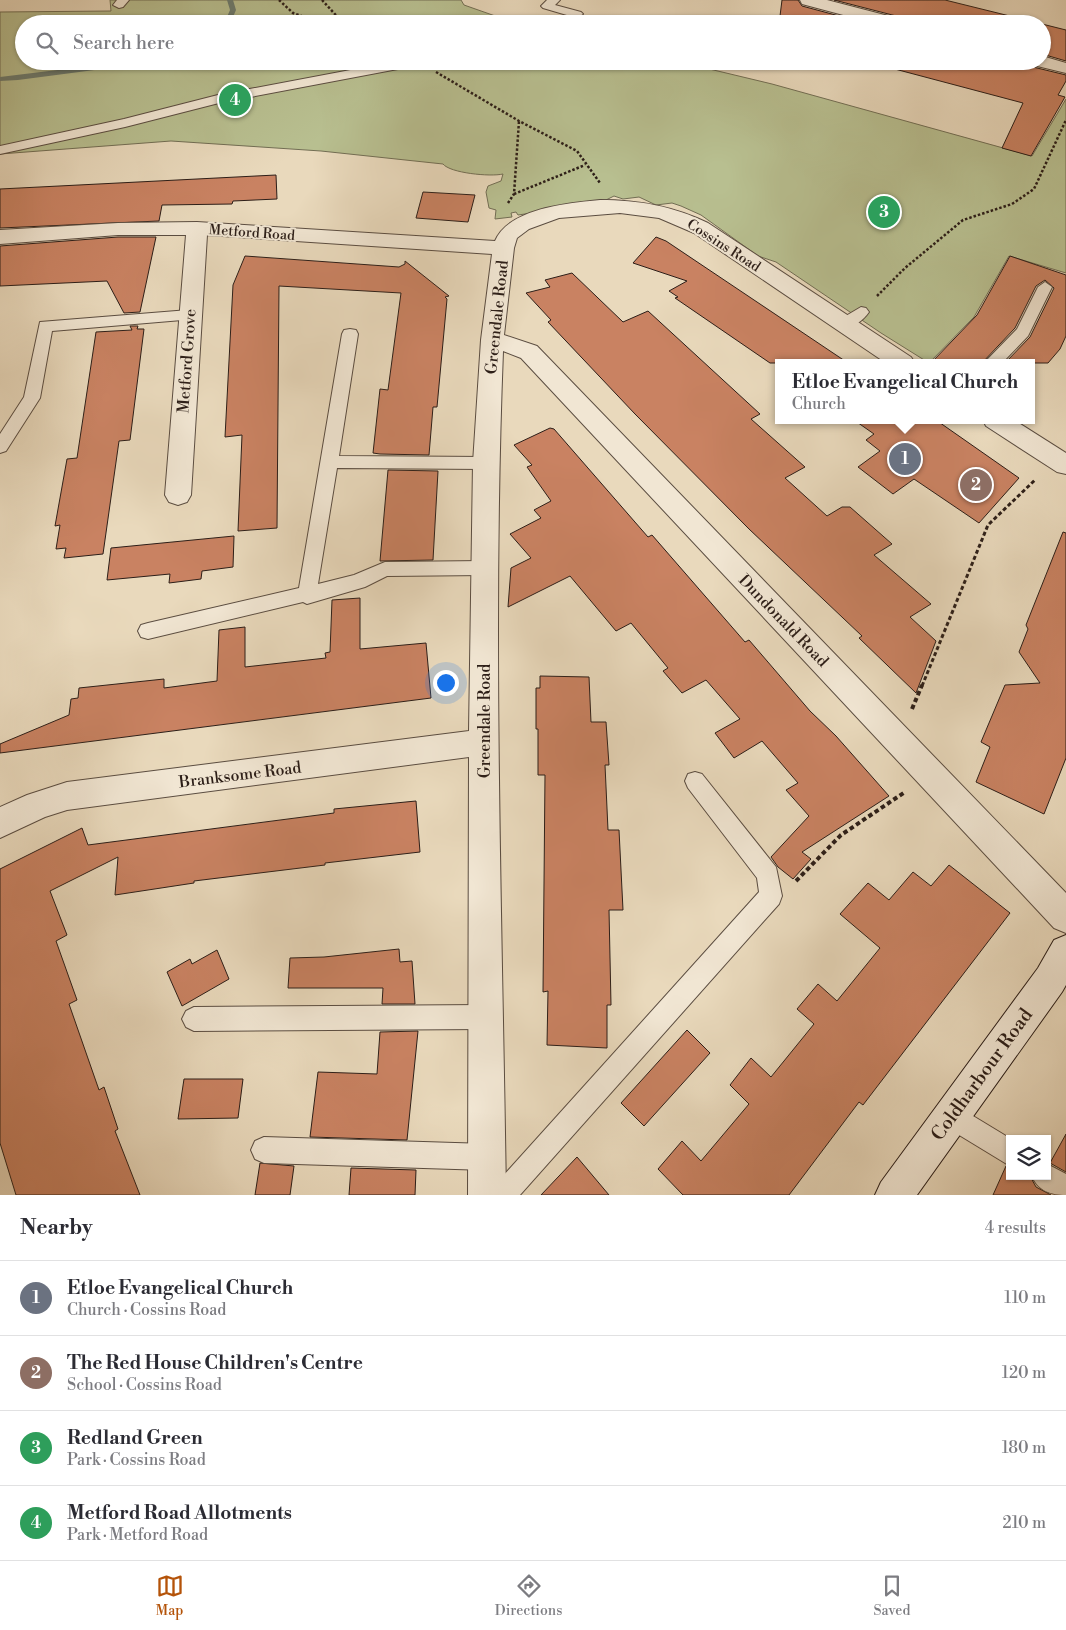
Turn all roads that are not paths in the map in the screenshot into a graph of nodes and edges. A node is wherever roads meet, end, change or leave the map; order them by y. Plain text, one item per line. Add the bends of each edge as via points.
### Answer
1 (554, 0) edge
2 (808, 0) edge
3 (577, 14) dead end
4 (864, 15) edge
5 (1051, 64) edge
6 (1066, 68) edge
7 (372, 70) edge
8 (0, 150) edge
9 (197, 228) junction
10 (0, 237) edge
11 (503, 248) junction
12 (1045, 287) dead end
13 (189, 315) junction
14 (350, 334) dead end
15 (492, 340) junction
16 (898, 359) edge
17 (996, 359) edge
18 (1001, 424) edge
19 (0, 447) edge
20 (328, 462) junction
21 (1061, 462) edge
22 (486, 463) junction
23 (178, 495) dead end
24 (485, 568) junction
25 (307, 596) junction
26 (148, 631) dead end
27 (484, 742) junction
28 (695, 781) dead end
29 (0, 823) edge
30 (1066, 917) edge
31 (1066, 952) edge
32 (485, 1017) junction
33 (194, 1019) dead end
34 (950, 1115) junction
35 (264, 1150) dead end
36 (1006, 1150) edge
37 (487, 1158) junction
38 (1051, 1180) edge
39 (1066, 1190) edge
40 (487, 1195) edge
41 (503, 1195) edge
42 (894, 1195) edge

1 - 3 lane via 548,6
2 - 4 street
5 - 6 street
7 - 8 lane via 218,99
9 - 10 street, Metford Road via 118,229
9 - 11 street, Metford Road
9 - 13 street, Metford Grove
11 - 15 street, Greendale Road
11 - 16 street, Cossins Road via 507,236 517,228 548,215 610,207 652,209 677,215 852,318
12 - 17 lane via 1023,332
13 - 19 lane via 45,326 32,398
13 - 23 street, Metford Grove
14 - 20 lane
15 - 22 street, Greendale Road
15 - 30 street, Dundonald Road via 529,352
18 - 21 street
20 - 22 lane
20 - 25 lane
22 - 24 street, Greendale Road
24 - 25 lane via 385,569 358,582
24 - 27 street, Greendale Road
25 - 26 lane
27 - 29 street, Branksome Road via 68,796 38,805
27 - 32 street, Greendale Road
28 - 41 lane via 768,874 771,896
31 - 34 street, Coldharbour Road via 1050,980
32 - 33 lane
32 - 37 street, Greendale Road
34 - 36 lane
34 - 42 street, Coldharbour Road
35 - 37 lane
37 - 40 street, Greendale Road
38 - 39 lane

